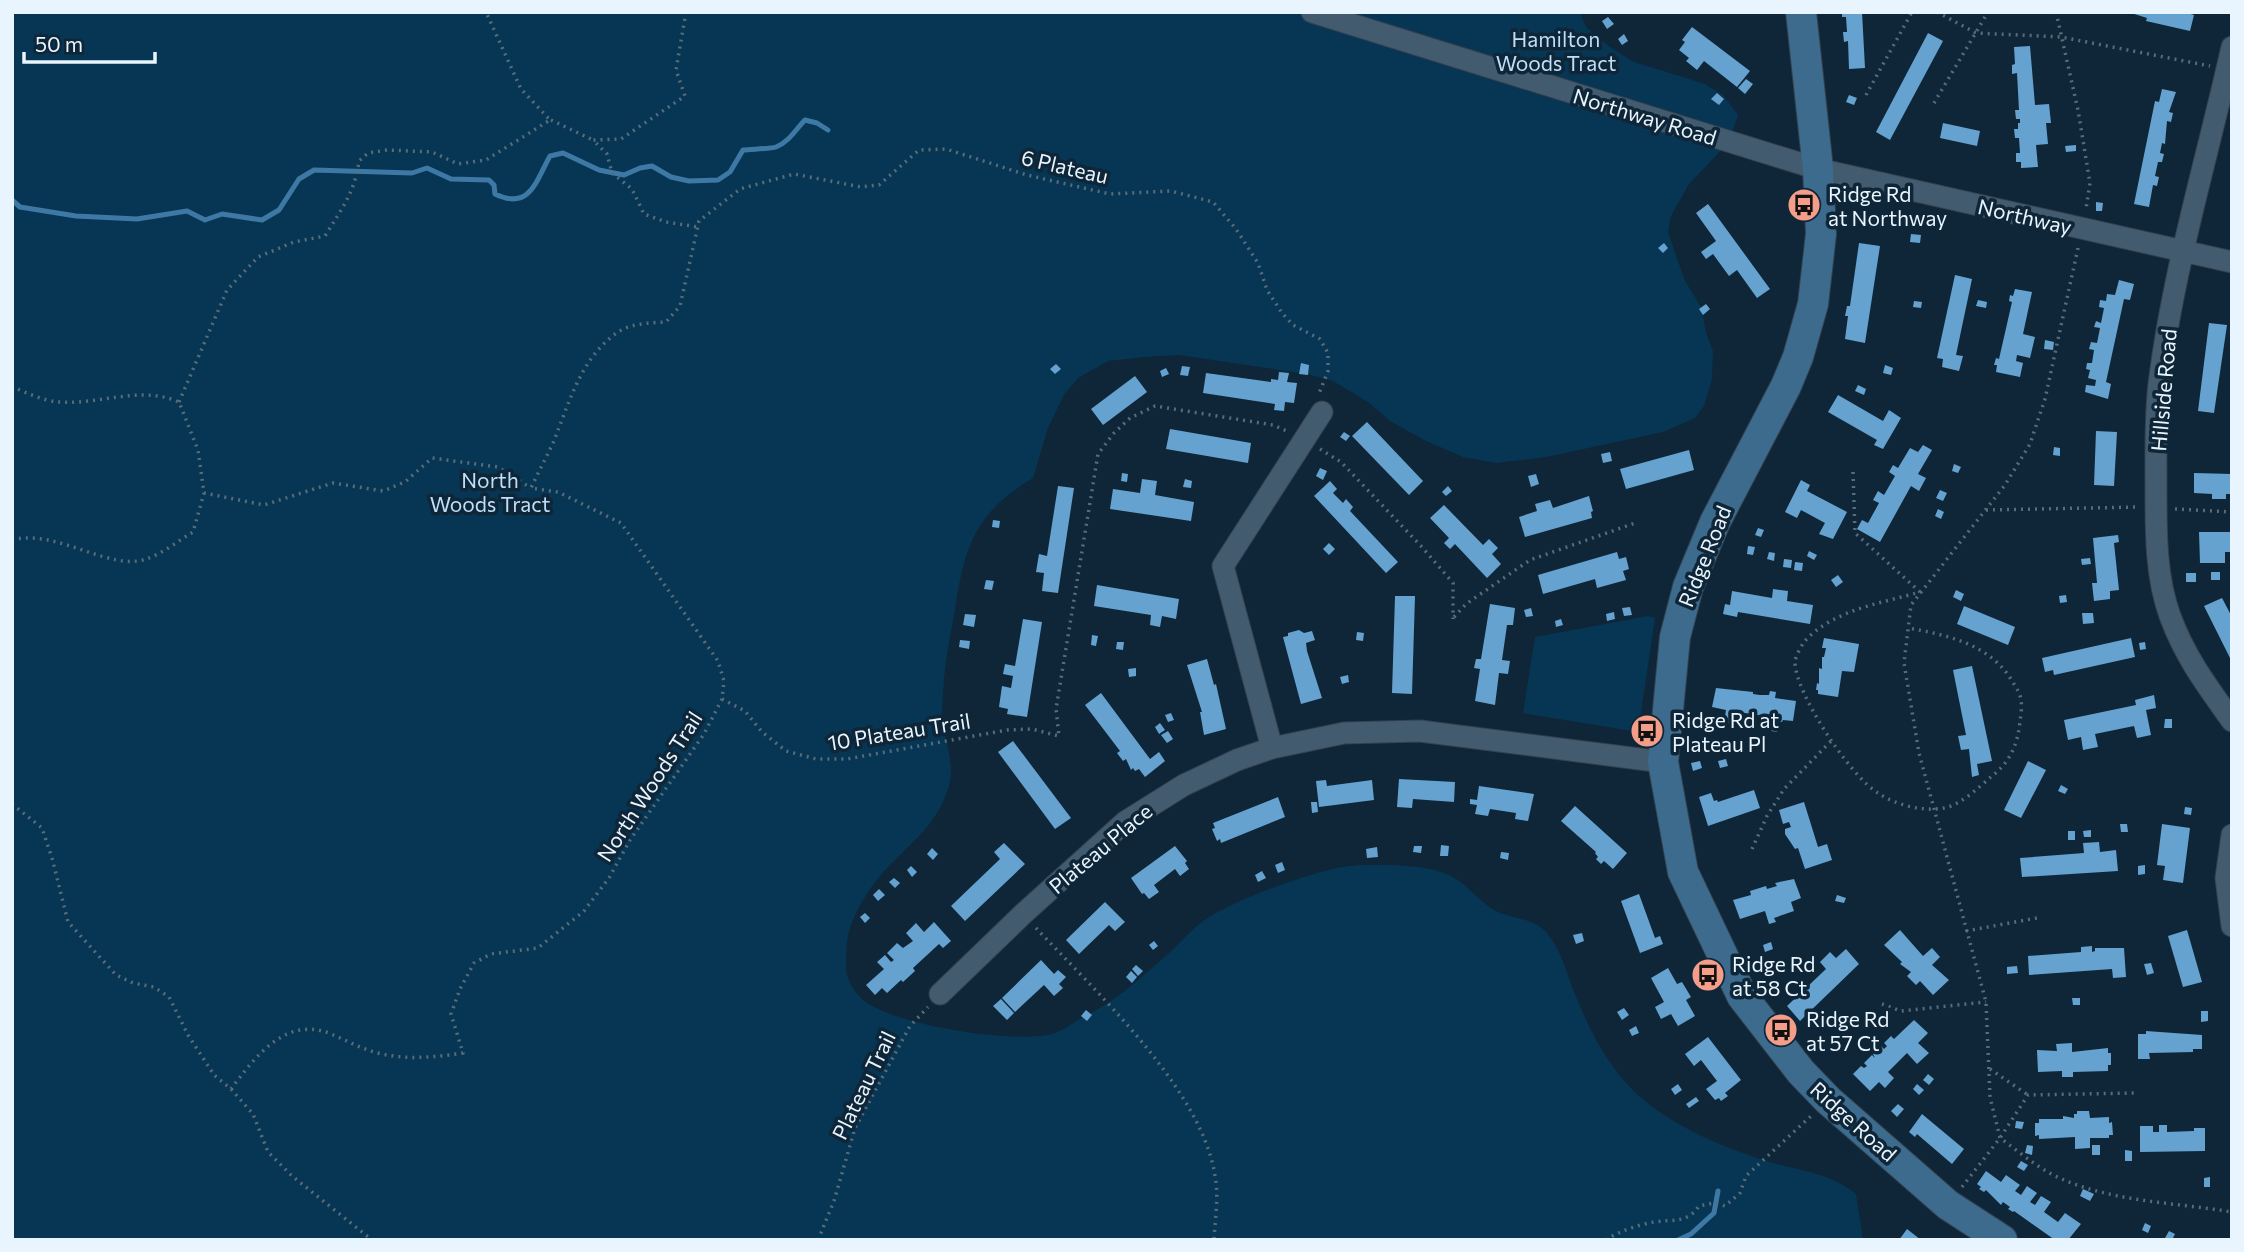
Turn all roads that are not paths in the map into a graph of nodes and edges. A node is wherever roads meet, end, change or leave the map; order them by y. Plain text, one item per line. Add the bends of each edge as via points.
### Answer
1 (1312, 12) edge
2 (1801, 12) edge
3 (2232, 47) edge
4 (1818, 169) junction
5 (2183, 251) junction
6 (2232, 262) edge
7 (1322, 412) road end
8 (2232, 721) edge
9 (1272, 748) junction
10 (1662, 762) junction
11 (2232, 835) edge
12 (2232, 926) edge
13 (940, 994) road end
14 (2002, 1240) edge

1 - 4 street, Northway Road
2 - 4 street, Ridge Road
3 - 5 street, Hillside Road
4 - 5 street, Northway
4 - 10 street, Ridge Road via 1821,234 1813,304 1786,386 1715,522 1688,587 1675,637
5 - 6 street, Northway
5 - 8 street, Hillside Road via 2159,387 2157,547 2169,614 2192,665
7 - 9 street via 1223,566
9 - 10 street, Plateau Place via 1344,733 1401,731
9 - 13 street, Plateau Place via 1203,775 1145,808 1097,846
10 - 14 street, Ridge Road via 1683,872 1742,996 1828,1100 1948,1205
11 - 12 street via 2226,878

